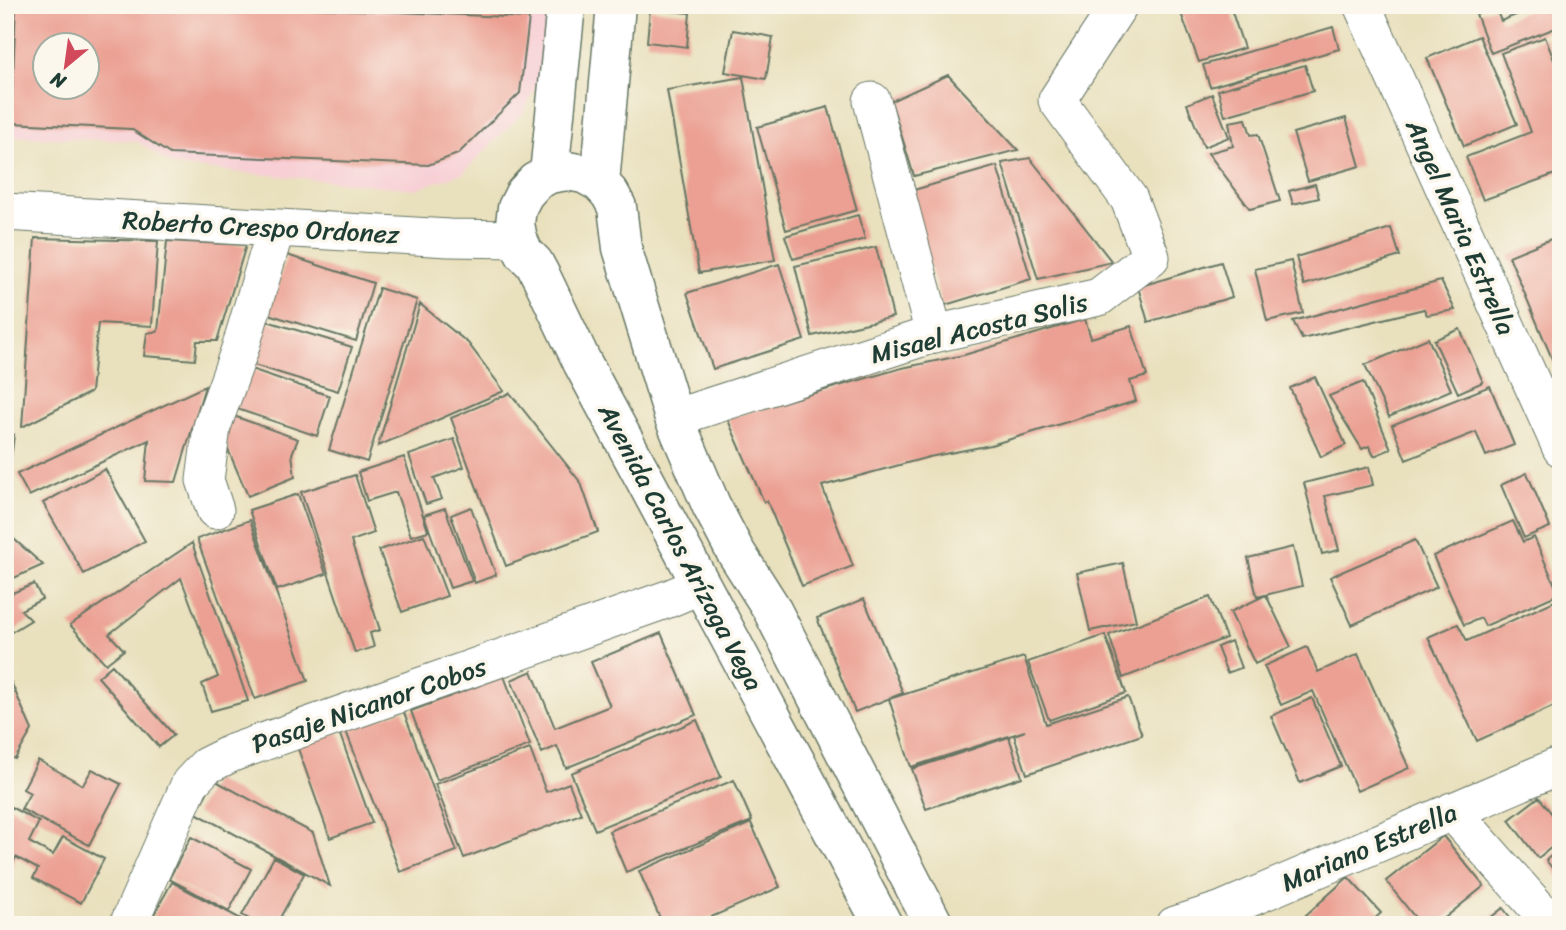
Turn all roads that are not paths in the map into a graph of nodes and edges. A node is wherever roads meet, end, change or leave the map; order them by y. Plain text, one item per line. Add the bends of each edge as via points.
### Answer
1 (566, 5) edge
2 (617, 5) edge
3 (1119, 5) edge
4 (1362, 5) edge
5 (872, 101) dead end
6 (549, 174) junction
7 (600, 183) junction
8 (5, 212) edge
9 (276, 228) junction
10 (518, 239) junction
11 (934, 334) junction
12 (674, 418) junction
13 (1561, 448) edge
14 (215, 510) dead end
15 (701, 585) junction
16 (1561, 765) edge
17 (1452, 811) junction
18 (1228, 917) edge
19 (128, 925) edge
20 (883, 925) edge
21 (934, 925) edge
22 (1175, 925) edge
23 (1553, 925) edge

1 - 6 street
2 - 7 street
3 - 11 street, Misael Acosta Solis via 1057,100 1129,199 1151,257 1098,297
4 - 13 street, Angel Maria Estrella
5 - 11 street
6 - 7 street via 584,174
6 - 10 street via 535,182 517,208
7 - 12 street, Avenida Carlos Arízaga Vega via 617,206 622,248
8 - 9 street, Roberto Crespo Ordonez
9 - 10 street, Roberto Crespo Ordonez
9 - 14 street via 212,427 205,480
10 - 15 street, Avenida Carlos Arízaga Vega
11 - 12 street, Misael Acosta Solis
12 - 21 street, Avenida Carlos Arízaga Vega via 711,505 770,606
15 - 19 street, Pasaje Nicanor Cobos via 206,766 190,783
15 - 20 street, Avenida Carlos Arízaga Vega
16 - 17 street, Mariano Estrella
17 - 18 street, Mariano Estrella
17 - 23 street
18 - 22 street, Mariano Estrella

